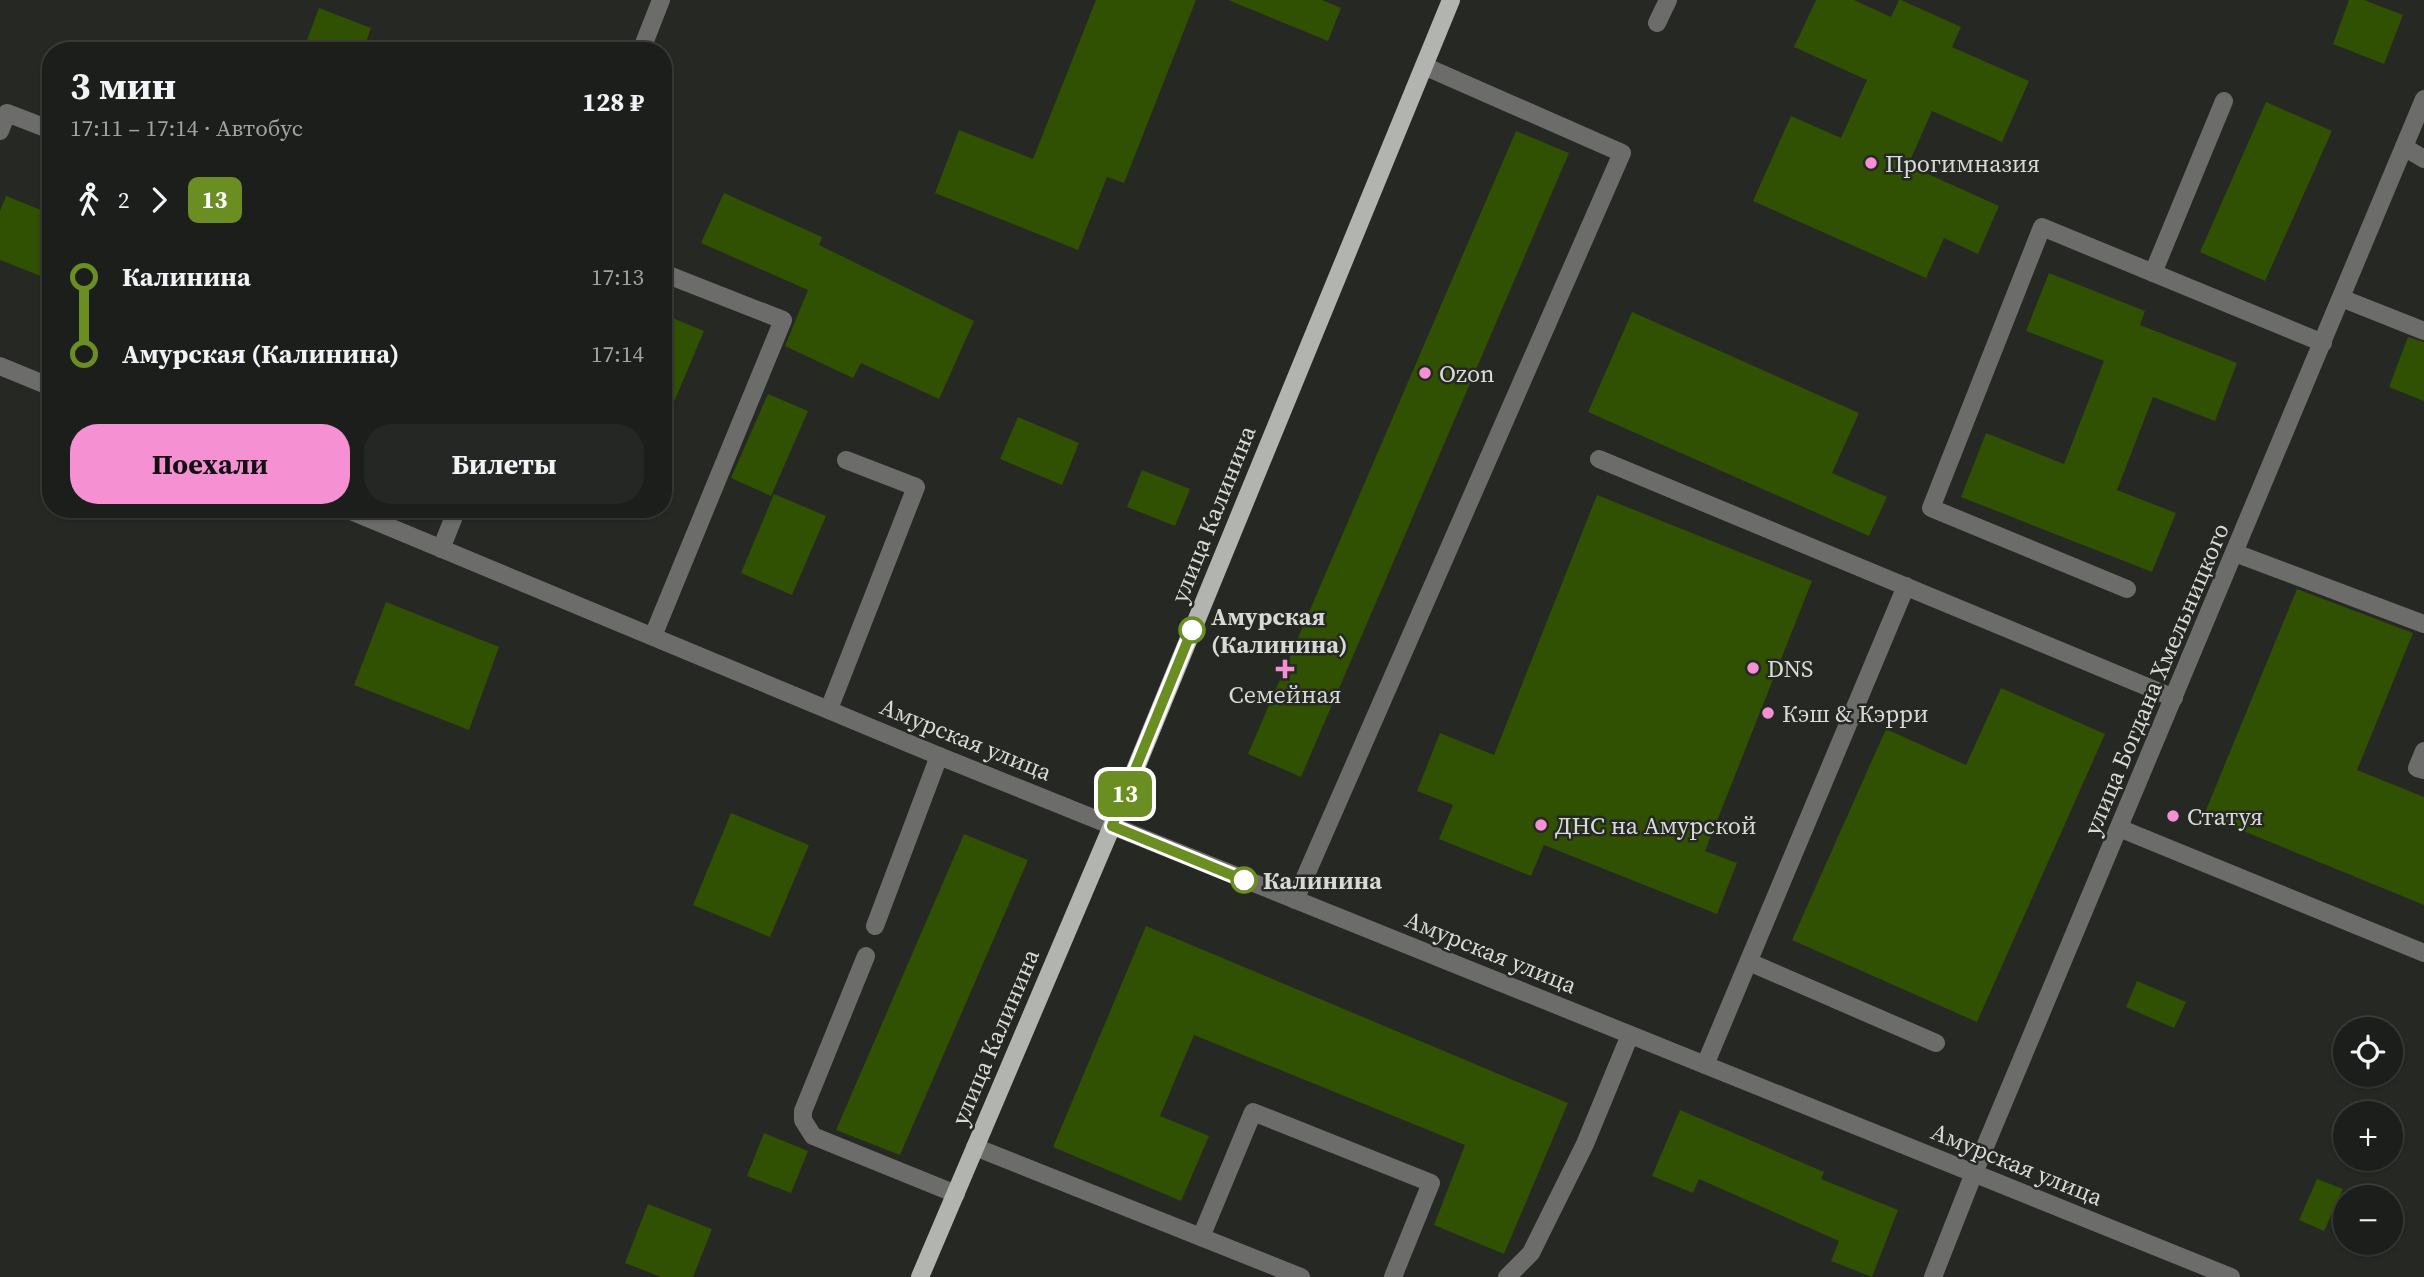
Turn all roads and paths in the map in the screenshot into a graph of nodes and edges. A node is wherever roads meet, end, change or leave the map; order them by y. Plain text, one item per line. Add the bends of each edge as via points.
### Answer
1 (661, 0) edge
2 (1451, 0) edge
3 (1668, 0) edge
4 (1657, 23) dead end
5 (645, 42) edge
6 (1424, 66) junction
7 (2424, 99) edge
8 (2224, 101) dead end
9 (42, 127) edge
10 (0, 131) edge
11 (2404, 147) junction
12 (2424, 159) edge
13 (2153, 273) junction
14 (672, 277) edge
15 (2341, 298) junction
16 (2424, 331) edge
17 (2323, 343) junction
18 (0, 366) edge
19 (42, 383) edge
20 (1599, 459) dead end
21 (846, 460) dead end
22 (367, 518) edge
23 (453, 518) edge
24 (441, 549) junction
25 (2235, 553) junction
26 (1906, 586) junction
27 (2127, 589) dead end
28 (2424, 624) edge
29 (653, 636) junction
30 (2174, 698) junction
31 (829, 709) junction
32 (2424, 751) edge
33 (939, 756) junction
34 (2424, 771) edge
35 (1112, 826) junction
36 (2119, 828) junction
37 (1295, 900) junction
38 (874, 926) dead end
39 (2424, 953) edge
40 (866, 956) dead end
41 (1749, 962) junction
42 (1630, 1035) junction
43 (1936, 1043) dead end
44 (1705, 1065) junction
45 (975, 1147) junction
46 (1974, 1173) junction
47 (956, 1194) junction
48 (1201, 1237) junction
49 (920, 1277) edge
50 (1301, 1277) edge
51 (1393, 1277) edge
52 (1507, 1277) edge
53 (1933, 1277) edge
54 (2231, 1277) edge

1 - 5 street
2 - 6 main road, улица Калинина
3 - 4 street
6 - 35 main road, улица Калинина
6 - 37 street via 1622,153
7 - 11 street, улица Богдана Хмельницкого
8 - 13 street
9 - 10 street via 7,113
11 - 12 street
11 - 15 street, улица Богдана Хмельницкого
13 - 17 street
13 - 27 street via 2042,227 1931,508
14 - 29 street via 783,320
15 - 16 street
15 - 17 street, улица Богдана Хмельницкого
17 - 25 street, улица Богдана Хмельницкого
18 - 19 street
20 - 26 street
21 - 31 street via 916,487
22 - 24 street, Амурская улица
23 - 24 street
24 - 29 street, Амурская улица
25 - 28 street
25 - 30 street, улица Богдана Хмельницкого
26 - 30 street
26 - 41 street
29 - 31 street, Амурская улица
30 - 36 street, улица Богдана Хмельницкого
31 - 33 street, Амурская улица
32 - 34 street via 2417,768
33 - 35 street, Амурская улица
33 - 38 street
35 - 37 street, Амурская улица
35 - 45 main road, улица Калинина
36 - 39 street
36 - 46 street, улица Богдана Хмельницкого
37 - 42 street, Амурская улица
40 - 47 street via 803,1120 813,1136
41 - 43 street
41 - 44 street
42 - 44 street, Амурская улица
42 - 52 street via 1586,1144 1531,1253
44 - 46 street, Амурская улица
45 - 47 main road, улица Калинина
45 - 48 street
46 - 53 street, улица Богдана Хмельницкого
46 - 54 street, Амурская улица
47 - 49 main road, улица Калинина
48 - 50 street
48 - 51 street via 1253,1112 1431,1183

